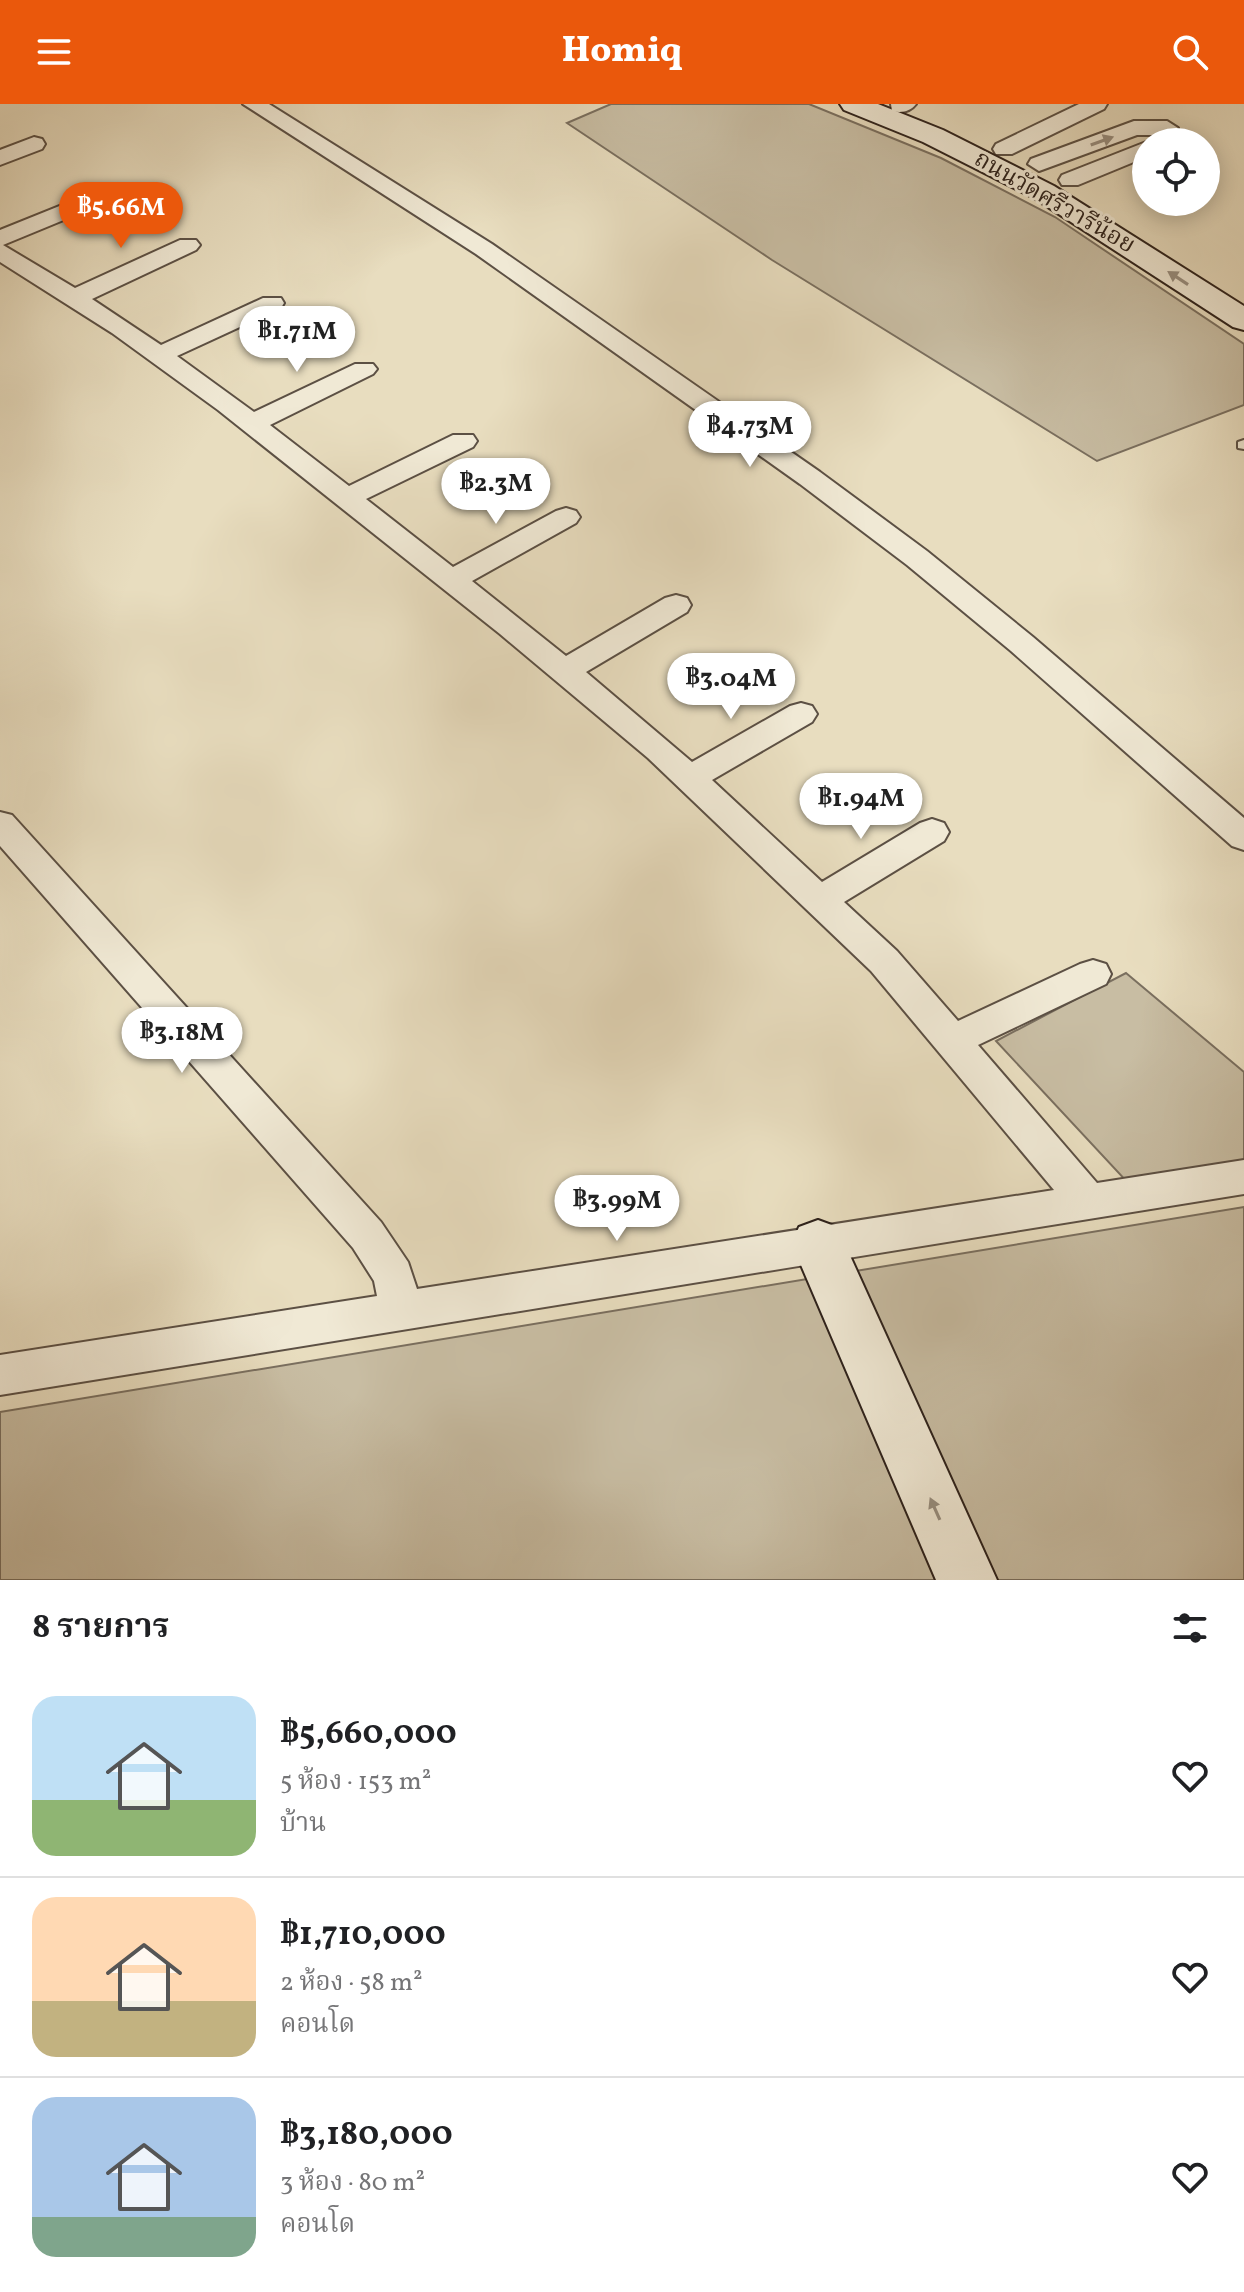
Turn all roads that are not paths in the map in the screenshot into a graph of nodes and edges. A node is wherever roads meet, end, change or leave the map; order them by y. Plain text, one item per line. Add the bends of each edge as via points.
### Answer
1 (254, 104) edge
2 (854, 104) edge
3 (1096, 104) edge
4 (900, 105) edge
5 (1179, 108) dead end
6 (1168, 128) edge
7 (1132, 129) edge
8 (34, 144) dead end
9 (1004, 149) junction
10 (1132, 155) edge
11 (0, 158) edge
12 (1039, 164) junction
13 (1070, 180) junction
14 (109, 193) dead end
15 (0, 239) edge
16 (188, 245) dead end
17 (1183, 248) dead end
18 (0, 252) edge
19 (74, 298) junction
20 (272, 303) dead end
21 (1244, 320) edge
22 (159, 355) junction
23 (364, 369) dead end
24 (252, 423) junction
25 (463, 441) dead end
26 (346, 498) junction
27 (566, 517) dead end
28 (451, 580) junction
29 (676, 605) dead end
30 (564, 671) junction
31 (801, 714) dead end
32 (689, 778) junction
33 (0, 824) edge
34 (932, 832) dead end
35 (1244, 837) edge
36 (820, 900) junction
37 (1093, 974) dead end
38 (952, 1041) junction
39 (1244, 1177) edge
40 (1089, 1202) junction
41 (818, 1244) junction
42 (402, 1311) junction
43 (0, 1375) edge
44 (967, 1580) edge

1 - 35 street via 484,249 810,478 1010,634
21 -> 2 main road, ถนนวัดศรีวารีน้อย via 1044,192 933,136
3 - 9 street
4 - 9 main road, ถนนวัดศรีวารีน้อย
5 - 6 street
12 -> 7 street
8 - 11 street
9 - 12 main road, ถนนวัดศรีวารีน้อย
10 - 13 street
12 - 13 main road, ถนนวัดศรีวารีน้อย
13 - 17 main road, ถนนวัดศรีวารีน้อย
14 - 15 street
16 - 19 street
18 - 19 street
19 - 22 street
20 - 22 street
22 - 24 street
23 - 24 street
24 - 26 street
25 - 26 street
26 - 28 street
27 - 28 street
28 - 30 street
29 - 30 street
30 - 32 street
31 - 32 street
32 - 36 street
33 - 42 street via 367,1235 393,1275
34 - 36 street
36 - 38 street via 884,961
37 - 38 street
38 - 40 street
39 - 40 street
40 - 41 street
41 - 42 street
44 -> 41 main road
42 - 43 street

